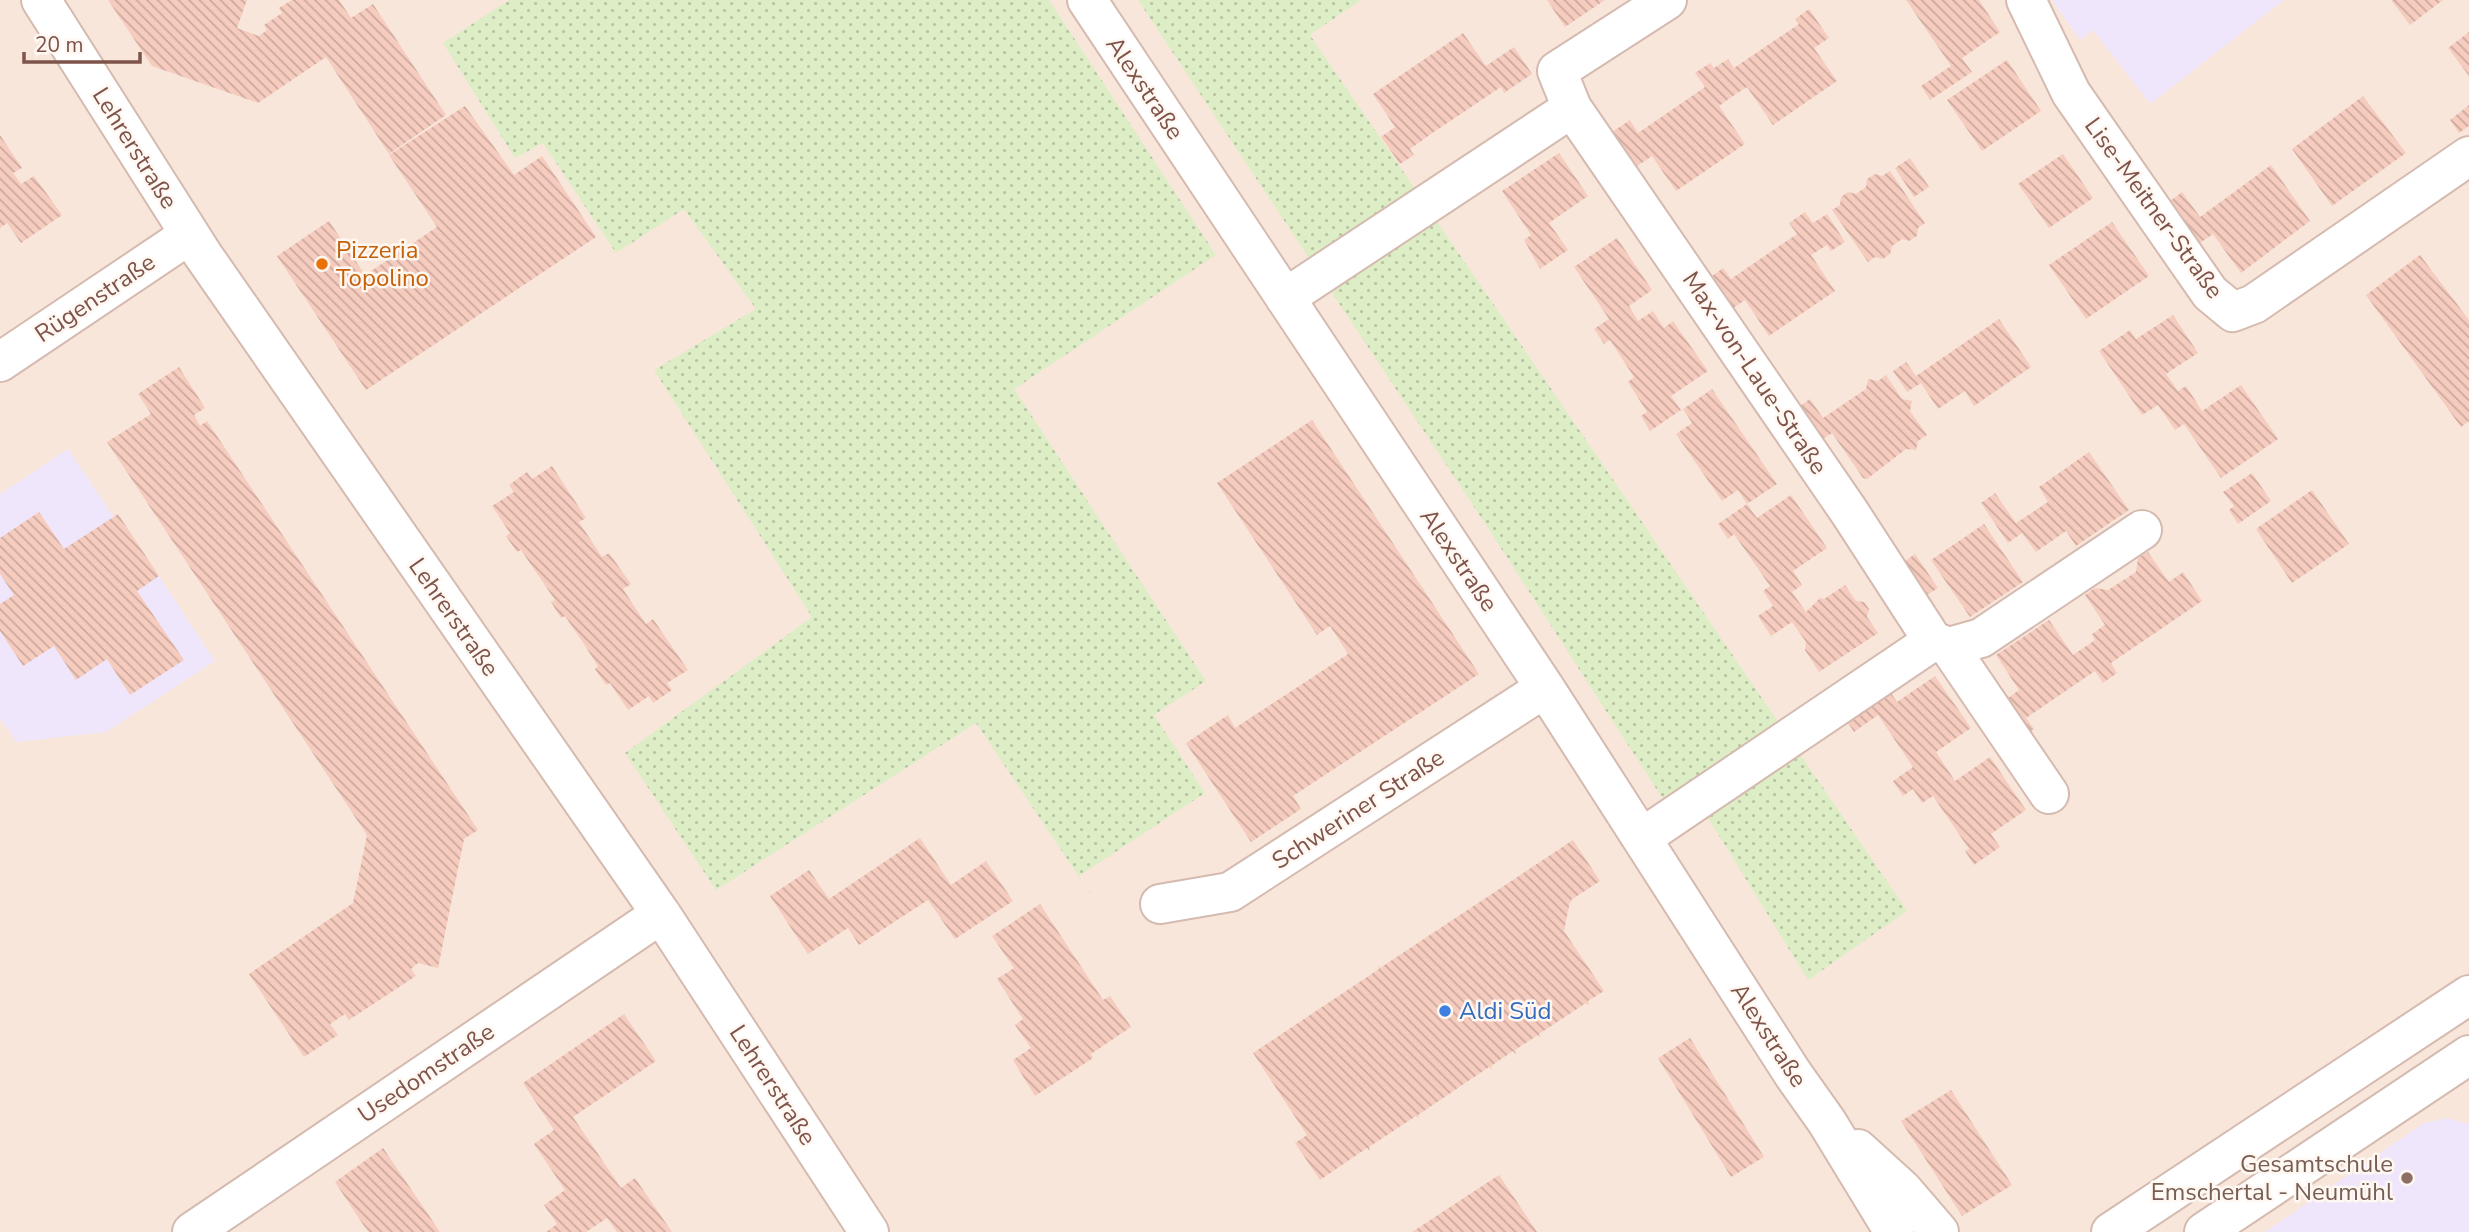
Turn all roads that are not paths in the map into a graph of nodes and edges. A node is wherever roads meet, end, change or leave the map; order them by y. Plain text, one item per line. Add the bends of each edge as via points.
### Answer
1 (41, 0) edge
2 (1087, 0) edge
3 (1667, 0) edge
4 (2026, 0) edge
5 (1572, 108) junction
6 (2469, 156) edge
7 (189, 234) junction
8 (1285, 298) junction
9 (0, 362) edge
10 (2142, 530) dead end
11 (1941, 644) junction
12 (1545, 688) junction
13 (2049, 794) dead end
14 (1643, 837) junction
15 (1160, 904) dead end
16 (661, 914) junction
17 (2456, 1003) edge
18 (2469, 1053) edge
19 (1827, 1122) junction
20 (207, 1228) edge
21 (869, 1232) edge
22 (1894, 1232) edge
23 (1939, 1232) edge
24 (2111, 1232) edge
25 (2204, 1232) edge

1 - 7 street, Lehrerstraße
2 - 8 street, Alexstraße
3 - 5 street, Max-von-Laue-Straße via 1557,71
4 - 6 street, Lise-Meitner-Straße via 2071,93 2210,293 2232,312 2254,304
5 - 8 street
5 - 11 street, Max-von-Laue-Straße
7 - 9 street, Rügenstraße
7 - 16 street, Lehrerstraße
8 - 12 street, Alexstraße
10 - 11 street via 1980,638
11 - 13 street, Max-von-Laue-Straße
11 - 14 street
12 - 14 street, Alexstraße
12 - 15 street, Schweriner Straße via 1230,892
14 - 19 street, Alexstraße
16 - 20 street, Usedomstraße
16 - 21 street, Lehrerstraße
17 - 18 street
17 - 24 street
18 - 25 street
19 - 22 street, Alexstraße
19 - 23 street, Alexstraße via 1902,1189

